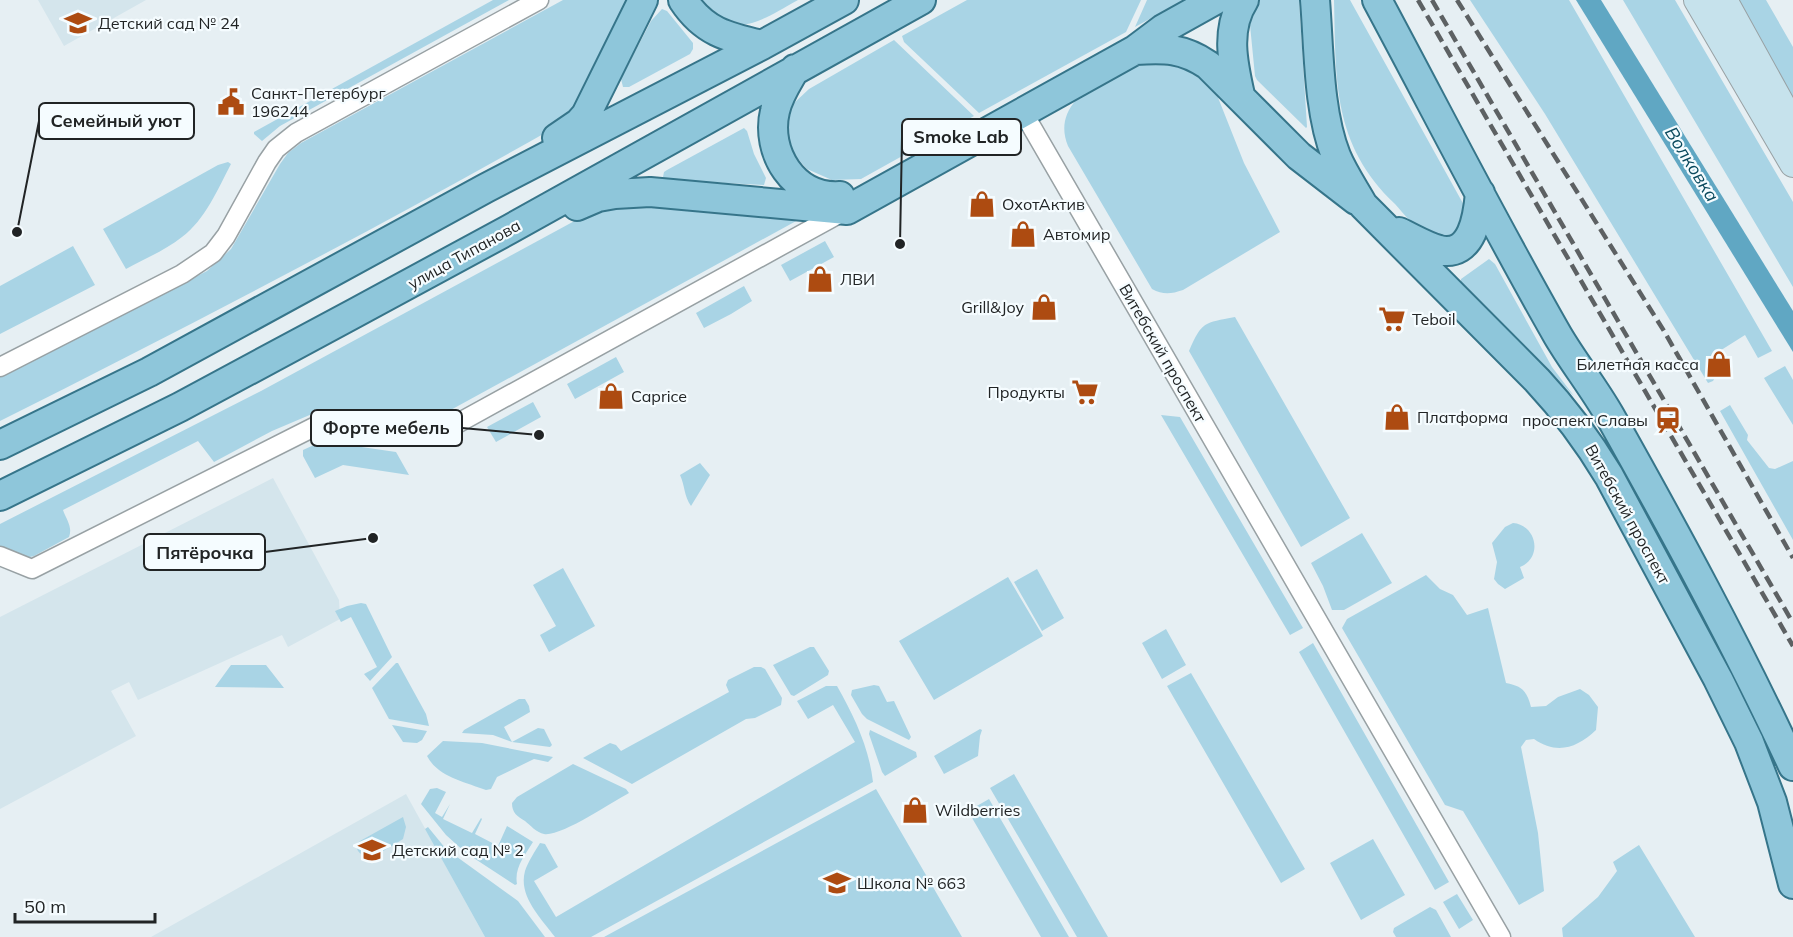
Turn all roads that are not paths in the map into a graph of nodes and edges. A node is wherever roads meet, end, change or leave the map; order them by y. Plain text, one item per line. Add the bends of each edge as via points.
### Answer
1 (538, 0) edge
2 (643, 0) edge
3 (683, 0) edge
4 (844, 0) edge
5 (921, 0) edge
6 (1215, 0) edge
7 (1244, 0) edge
8 (1314, 0) edge
9 (1357, 0) edge
10 (1377, 0) edge
11 (1697, 0) edge
12 (1724, 0) edge
13 (762, 45) junction
14 (1135, 50) junction
15 (795, 69) junction
16 (1422, 83) junction
17 (1240, 95) junction
18 (1023, 112) junction
19 (1793, 125) edge
20 (1793, 165) edge
21 (486, 188) junction
22 (1480, 193) junction
23 (858, 201) junction
24 (1363, 205) junction
25 (1384, 225) junction
26 (510, 229) junction
27 (0, 367) edge
28 (0, 445) edge
29 (0, 496) edge
30 (0, 556) edge
31 (1793, 766) edge
32 (1793, 884) edge
33 (1501, 937) edge

1 - 27 street via 296,133 267,162 213,253 182,274
2 - 21 main road via 586,115 568,132 501,167
3 - 13 main road via 711,30
4 - 13 main road
5 - 15 main road, улица Типанова
6 - 14 main road
7 - 17 main road via 1232,36
8 - 24 main road, Витебский проспект via 1327,125 1336,155
9 - 16 main road
10 - 16 main road, Витебский проспект
11 - 20 street
12 - 19 street
13 - 21 main road
14 - 17 main road via 1168,48 1197,57
14 - 18 main road
15 - 23 main road via 778,99 773,119 773,141 780,162 792,178 809,190
15 - 26 main road, улица Типанова
16 - 22 main road, Витебский проспект
17 - 24 main road via 1299,156
18 - 23 main road
18 - 33 street, Витебский проспект
21 - 28 main road via 149,372
22 - 25 main road via 1472,234 1449,250 1429,246
22 - 31 main road, Витебский проспект via 1670,525
23 - 26 main road via 650,192 615,194 584,202 534,230
23 - 30 street via 451,427 413,435 316,426 32,569
24 - 25 main road, Витебский проспект
25 - 32 main road, Витебский проспект via 1561,405 1590,445 1749,742 1772,802
26 - 29 main road, улица Типанова via 190,402

